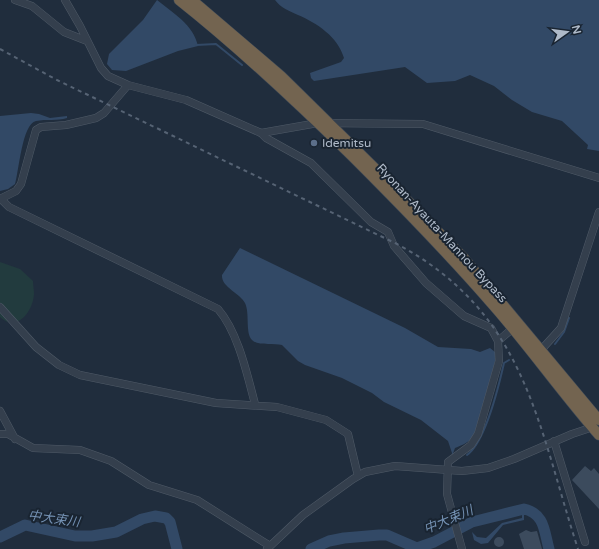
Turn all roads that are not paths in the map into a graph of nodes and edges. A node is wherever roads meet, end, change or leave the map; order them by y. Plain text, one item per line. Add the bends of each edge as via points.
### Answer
1 (15, 0) edge
2 (65, 0) edge
3 (179, 0) edge
4 (192, 0) edge
5 (87, 41) junction
6 (128, 84) junction
7 (318, 123) junction
8 (332, 124) junction
9 (261, 133) junction
10 (599, 178) edge
11 (0, 199) edge
12 (599, 212) edge
13 (0, 307) edge
14 (512, 329) junction
15 (498, 341) junction
16 (541, 350) junction
17 (255, 404) junction
18 (0, 410) edge
19 (597, 427) edge
20 (0, 434) edge
21 (16, 439) junction
22 (554, 441) junction
23 (448, 470) junction
24 (358, 476) junction
25 (585, 542) dead end
26 (268, 547) edge
27 (462, 549) edge

1 - 5 street via 32,6 64,32
2 - 5 street
3 - 7 highway, Ryonan-Ayauta-Mannou Bypass via 218,31
4 - 8 highway, Ryonan-Ayauta-Mannou Bypass via 281,76
5 - 6 street via 104,72
6 - 9 street via 186,100
6 - 11 street via 104,113 96,118 36,130 21,184 16,191
7 - 8 street
7 - 9 street
7 - 14 highway, Ryonan-Ayauta-Mannou Bypass via 455,262
8 - 10 street via 423,124
8 - 16 highway, Ryonan-Ayauta-Mannou Bypass via 463,257
9 - 15 street via 319,170 371,222 388,232 394,246 426,284 464,316 493,329
11 - 17 street via 9,207 218,309 227,319
12 - 16 street via 561,328
13 - 17 street via 36,347 59,365 80,375 216,403
14 - 15 street
14 - 19 highway, Ryonan-Ayauta-Mannou Bypass
15 - 23 street via 499,361 478,434 471,445 448,462
16 - 19 highway, Ryonan-Ayauta-Mannou Bypass
17 - 24 street via 326,420 345,430 350,440
18 - 21 street
19 - 22 street
20 - 21 street via 8,434
21 - 26 street via 33,448 80,450 111,461 149,485 197,500
22 - 23 street via 488,468
22 - 25 street
23 - 24 street via 407,465 374,469
23 - 27 street via 447,494
24 - 26 street via 299,518

